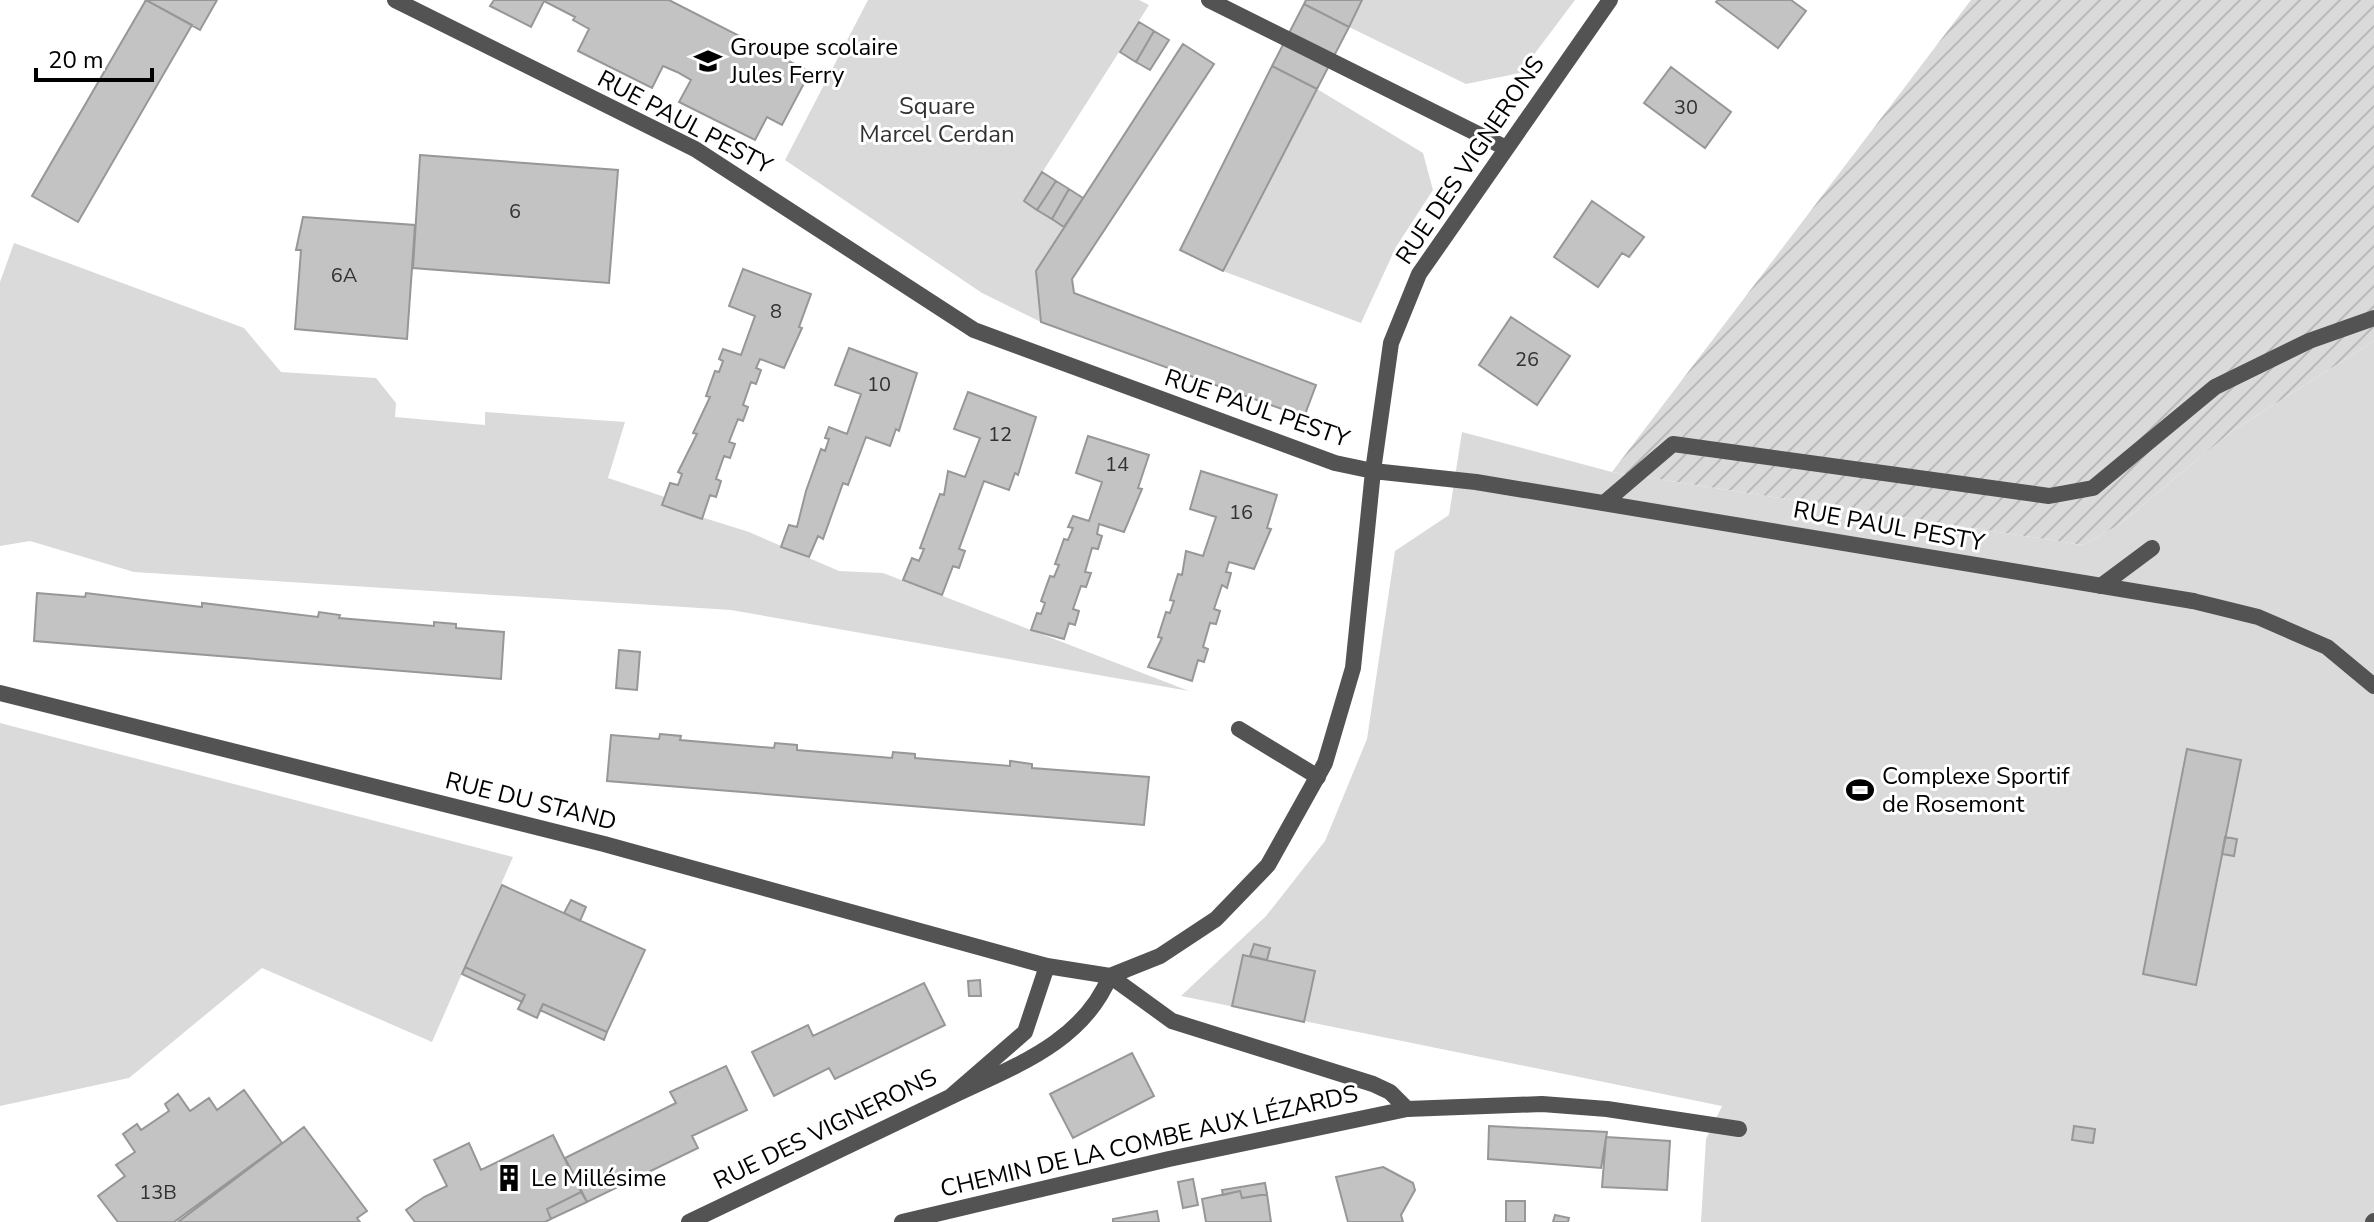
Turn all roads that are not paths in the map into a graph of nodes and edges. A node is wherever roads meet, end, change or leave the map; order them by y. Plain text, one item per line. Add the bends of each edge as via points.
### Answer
1 (395, 0) edge
2 (1209, 0) edge
3 (1610, 0) edge
4 (1504, 147) junction
5 (2374, 318) edge
6 (1373, 471) junction
7 (1604, 503) junction
8 (2152, 548) dead end
9 (2101, 586) junction
10 (2374, 686) edge
11 (0, 693) edge
12 (1239, 729) dead end
13 (1318, 777) junction
14 (1047, 966) junction
15 (1110, 976) junction
16 (950, 1097) junction
17 (1407, 1109) junction
18 (1739, 1129) dead end
19 (689, 1222) edge
20 (902, 1222) edge

1 - 6 street, RUE PAUL PESTY via 695,149 974,330 1296,451
2 - 4 street
3 - 4 street, RUE DES VIGNERONS
4 - 6 street, RUE DES VIGNERONS via 1413,288 1391,343
5 - 7 street via 2309,341 2215,387 2093,488 2049,496 1673,444
6 - 7 street, RUE PAUL PESTY
6 - 13 street, RUE DES VIGNERONS via 1353,668
7 - 9 street, RUE PAUL PESTY
8 - 9 street
9 - 10 street, RUE PAUL PESTY via 2258,617 2327,647
11 - 14 street, RUE DU STAND via 604,844
12 - 13 street
13 - 15 street, RUE DES VIGNERONS via 1268,865 1216,919 1160,956
14 - 15 street
14 - 16 street, RUE DES VIGNERONS via 1025,1032
15 - 16 street via 1087,1016 1053,1047
15 - 17 street, CHEMIN DE LA COMBE AUX LÉZARDS via 1172,1021 1373,1084
16 - 19 street, RUE DES VIGNERONS
17 - 18 street, CHEMIN DE LA COMBE AUX LÉZARDS via 1542,1104
17 - 20 street, CHEMIN DE LA COMBE AUX LÉZARDS

